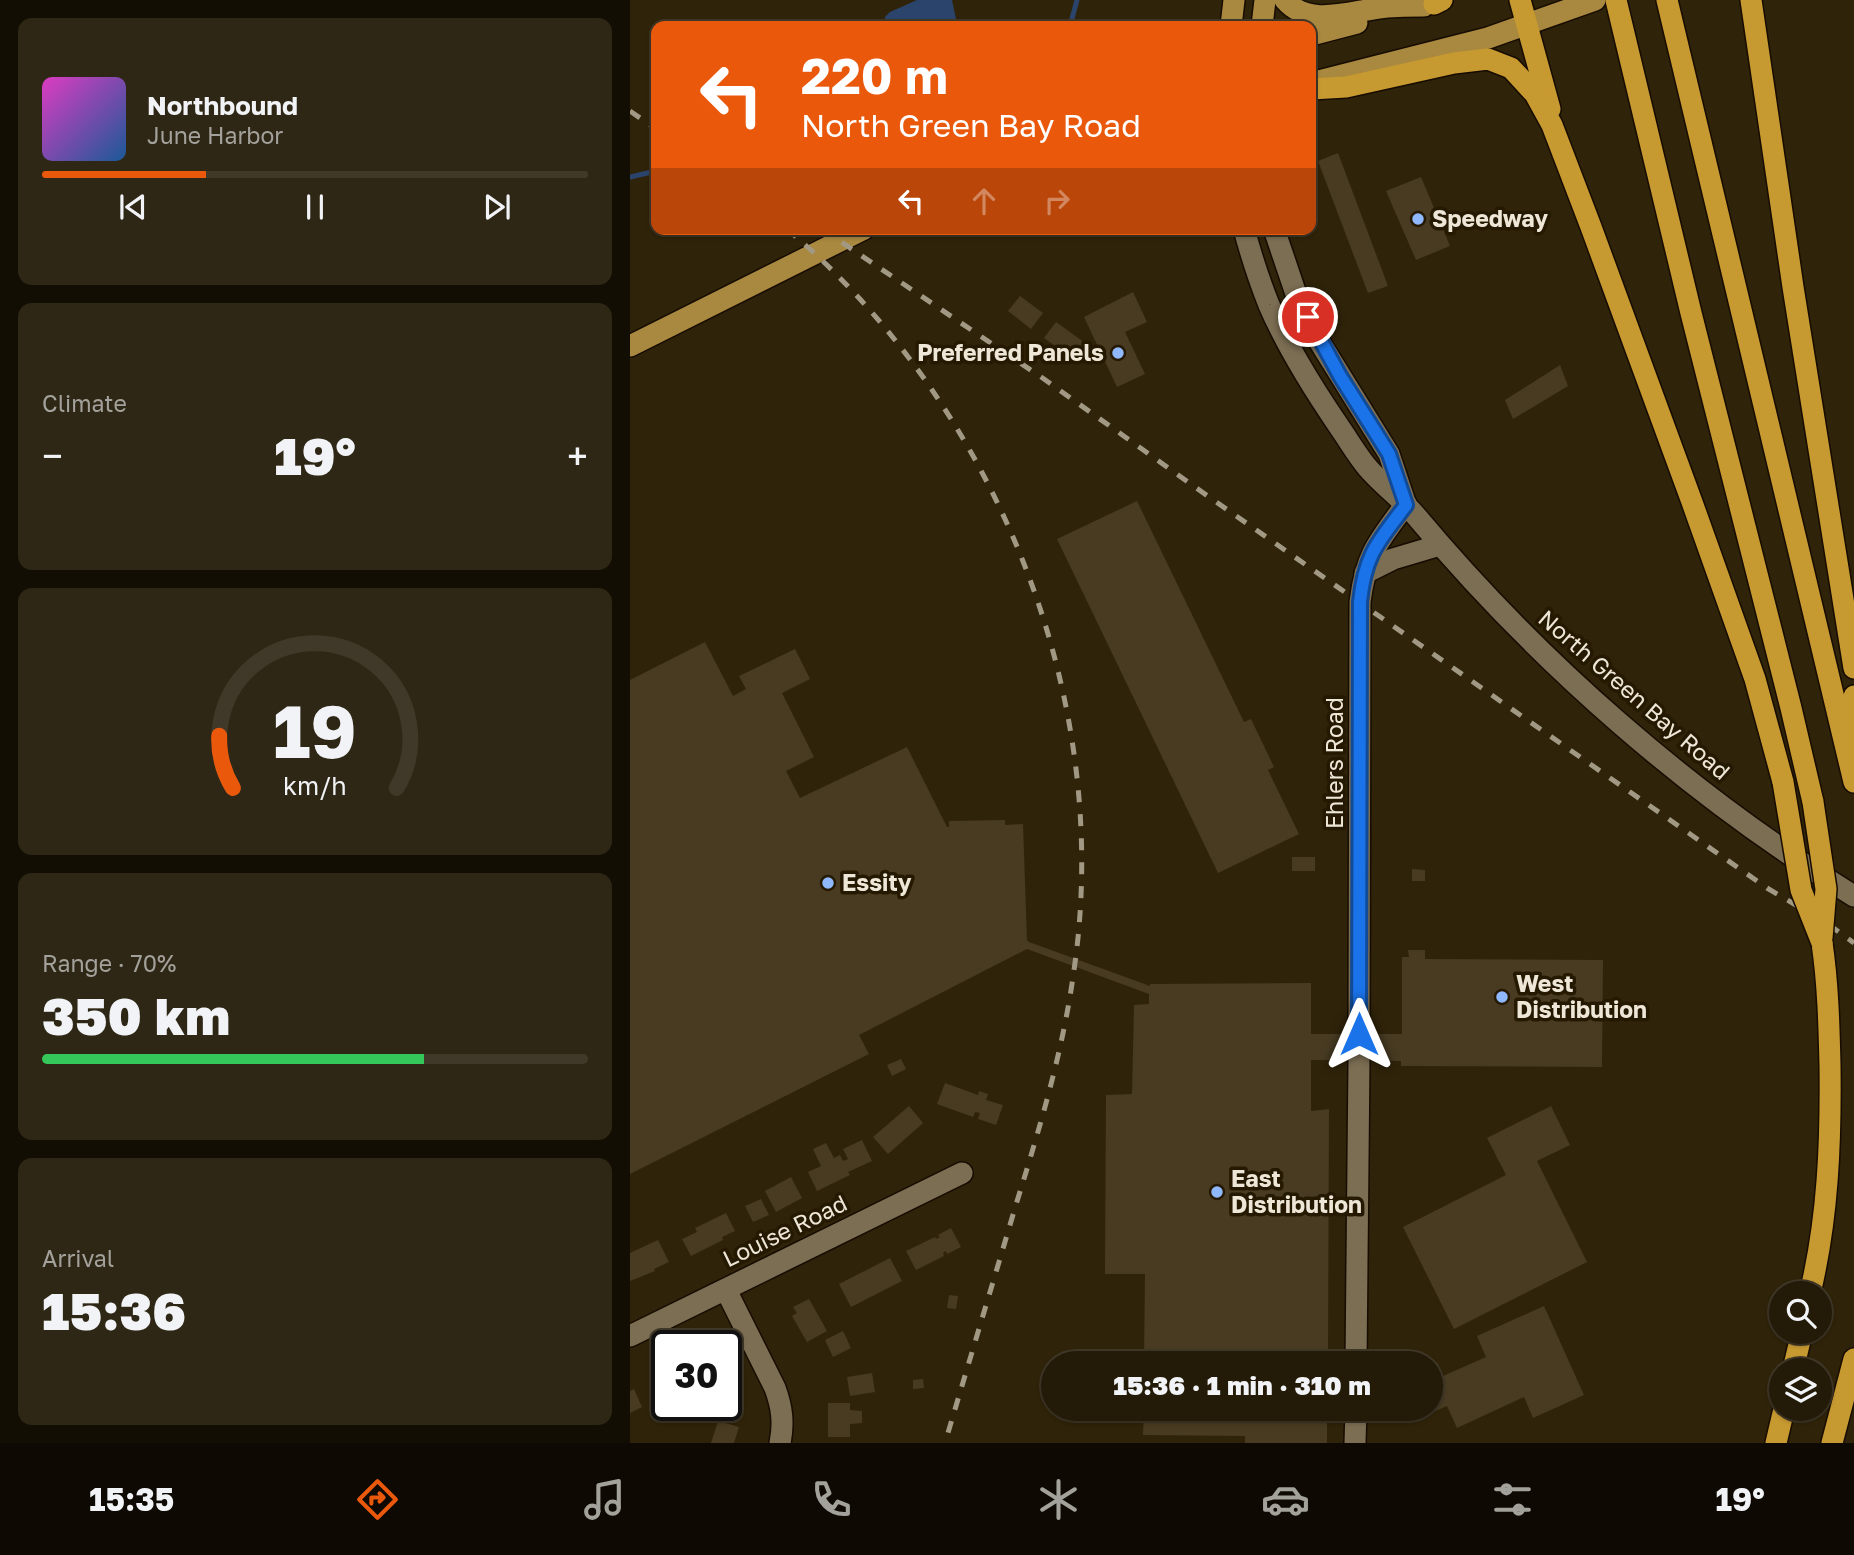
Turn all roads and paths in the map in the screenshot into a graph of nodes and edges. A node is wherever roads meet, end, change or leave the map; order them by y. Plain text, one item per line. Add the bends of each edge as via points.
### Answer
1 (1234, 0) edge
2 (1265, 0) edge
3 (1285, 0) edge
4 (1520, 0) edge
5 (1595, 0) edge
6 (1616, 0) edge
7 (1751, 0) edge
8 (1437, 2) edge
9 (1670, 10) edge
10 (1232, 21) edge
11 (1263, 21) edge
12 (1527, 26) junction
13 (1316, 34) edge
14 (1316, 82) edge
15 (1316, 89) edge
16 (1552, 125) junction
17 (852, 235) edge
18 (1246, 235) edge
19 (1277, 235) edge
20 (630, 346) edge
21 (1406, 505) junction
22 (1440, 545) junction
23 (1365, 573) junction
24 (1854, 668) edge
25 (1854, 696) edge
26 (1846, 745) junction
27 (1854, 782) edge
28 (1854, 896) edge
29 (1822, 943) junction
30 (1359, 1034) dead end
31 (1359, 1060) dead end
32 (962, 1173) dead end
33 (1813, 1281) edge
34 (726, 1290) junction
35 (630, 1336) edge
36 (1356, 1351) edge
37 (1854, 1359) edge
38 (1356, 1421) edge
39 (1781, 1421) edge
40 (780, 1443) edge
41 (1355, 1443) edge
42 (1776, 1443) edge
43 (1832, 1443) edge

1 - 10 main road
2 - 11 main road
3 - 8 main road via 1293,9 1314,16
4 - 12 highway
5 - 12 main road
6 - 29 highway, bridge via 1813,802 1826,889
7 - 24 highway
8 - 13 main road
9 - 26 highway
12 - 14 main road
12 - 16 highway
15 - 16 highway via 1488,59 1504,63 1521,77
16 - 29 highway, bridge via 1755,679 1783,782 1801,890
17 - 20 main road
18 - 21 street, North Green Bay Road via 1269,306 1314,387 1367,468
19 - 21 street, North Green Bay Road via 1296,294 1319,341 1389,454
21 - 22 street, North Green Bay Road
21 - 23 street, Ehlers Road via 1372,550
22 - 23 street
22 - 28 street, North Green Bay Road via 1512,624 1631,732 1742,820
23 - 30 street, Ehlers Road via 1360,602
25 - 26 highway
26 - 27 highway
29 - 33 highway via 1829,1002 1830,1110 1826,1202
31 - 36 street
32 - 34 street, Louise Road
34 - 35 street, Louise Road
34 - 40 street via 775,1388 783,1423
37 - 43 highway
38 - 41 street
39 - 42 highway

